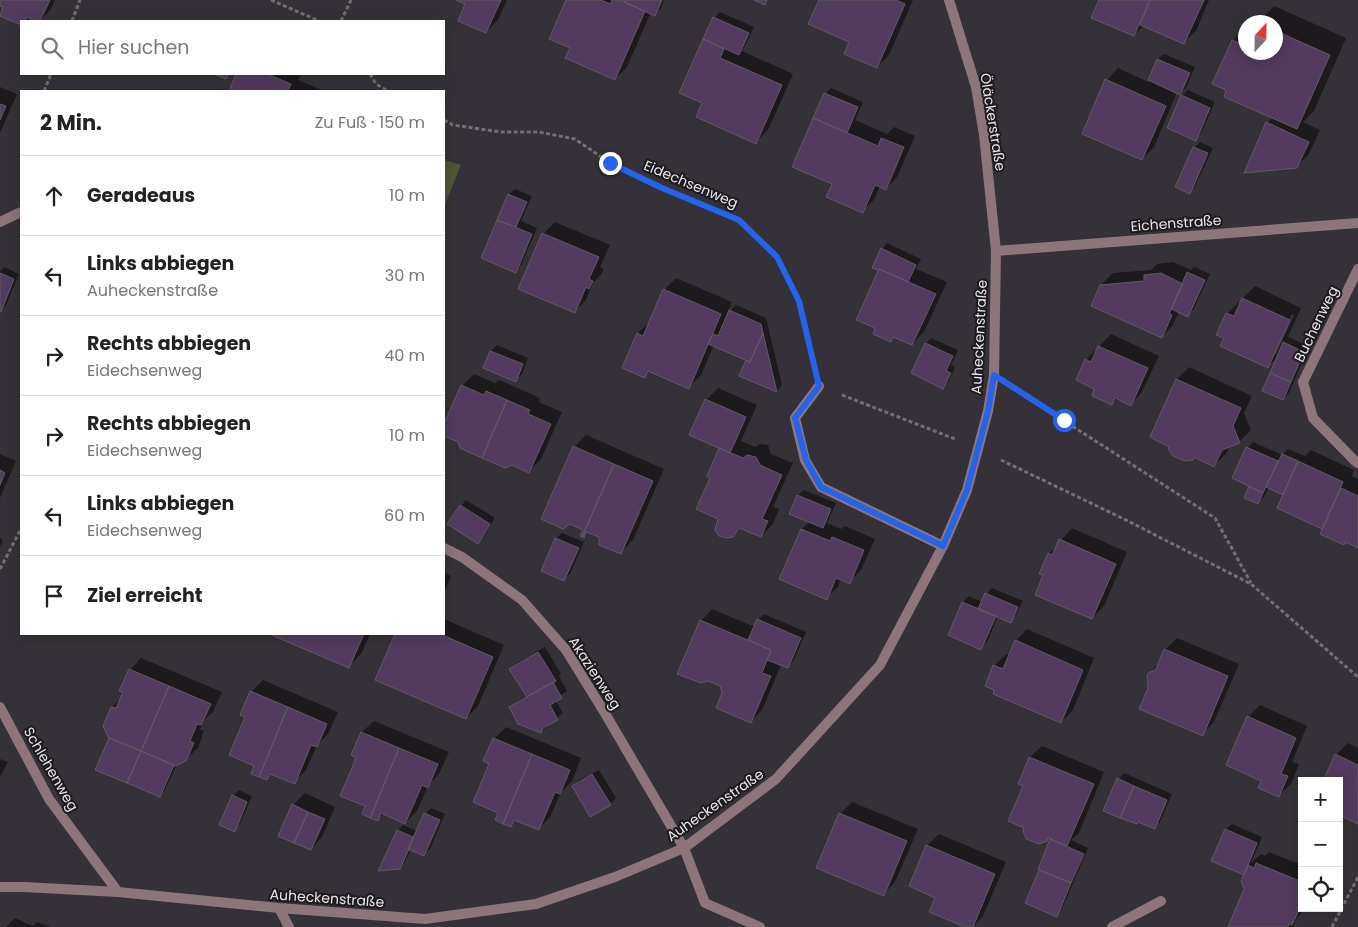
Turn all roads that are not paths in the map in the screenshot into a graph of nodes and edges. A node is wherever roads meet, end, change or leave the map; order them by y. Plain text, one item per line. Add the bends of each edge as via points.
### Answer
1 (949, 0) edge
2 (20, 212) edge
3 (0, 222) edge
4 (1358, 223) edge
5 (996, 251) junction
6 (1358, 269) edge
7 (819, 386) road end
8 (1358, 463) edge
9 (943, 546) junction
10 (445, 549) edge
11 (0, 707) edge
12 (684, 848) junction
13 (0, 887) edge
14 (118, 892) junction
15 (1161, 900) dead end
16 (279, 908) junction
17 (289, 927) edge
18 (760, 927) edge
19 (1112, 927) edge

1 - 5 street, Öläckerstraße via 976,86
2 - 3 street
4 - 5 street, Eichenstraße
5 - 9 street, Auheckenstraße via 994,375 988,411 967,490
6 - 8 street, Buchenweg via 1303,382 1313,418
7 - 9 street via 795,418 806,460 821,487
9 - 12 street, Auheckenstraße via 880,665 776,778
10 - 12 street, Akazienweg via 522,600 566,650
11 - 14 street, Schlehenweg via 50,799
12 - 16 street, Auheckenstraße via 615,877 536,904 425,919
12 - 18 street, Akazienweg via 705,903
13 - 14 street, Auheckenstraße
14 - 16 street, Auheckenstraße
15 - 19 street
16 - 17 street

